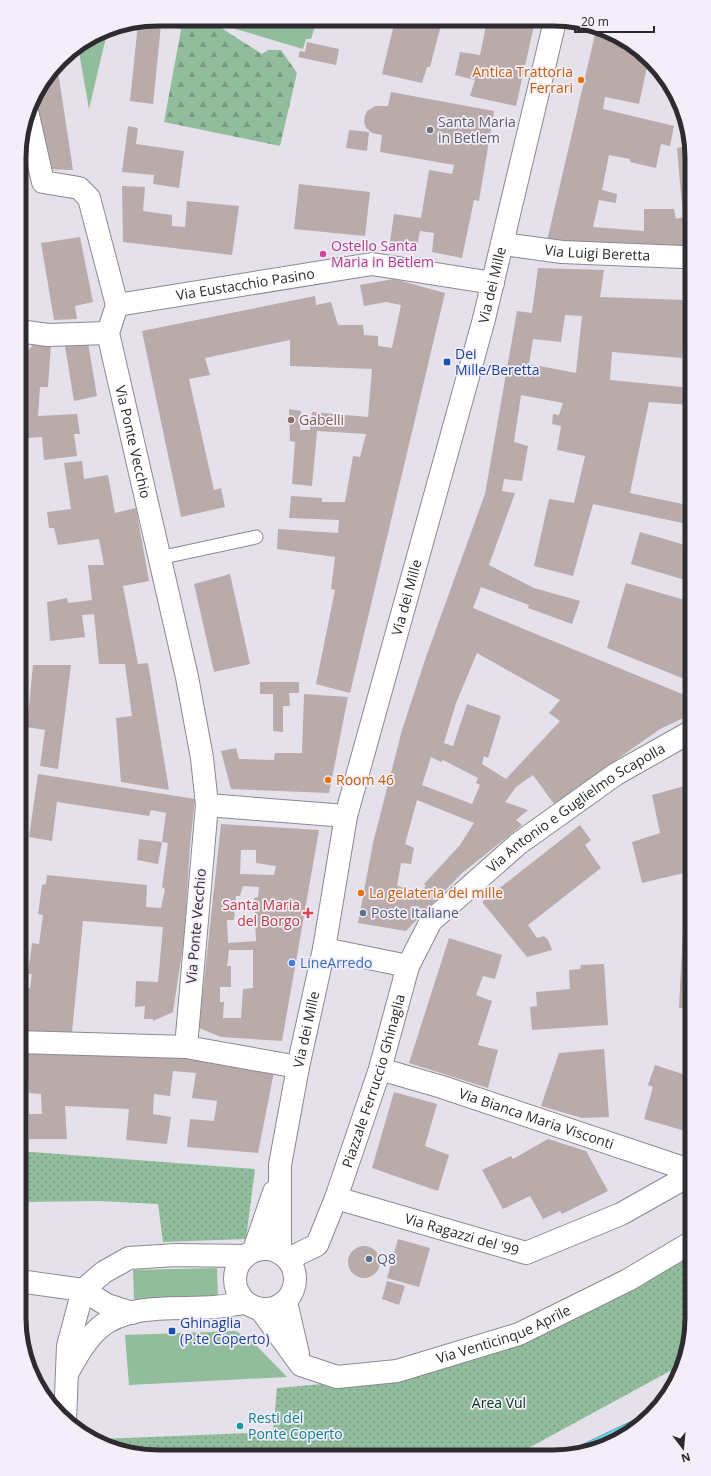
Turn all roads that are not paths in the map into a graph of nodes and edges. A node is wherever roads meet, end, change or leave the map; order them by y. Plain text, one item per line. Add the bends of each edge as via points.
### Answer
1 (555, 26) edge
2 (30, 124) edge
3 (503, 244) junction
4 (685, 257) edge
5 (493, 283) junction
6 (117, 305) junction
7 (26, 332) edge
8 (108, 333) junction
9 (256, 537) dead end
10 (160, 558) junction
11 (685, 734) edge
12 (207, 804) junction
13 (346, 816) junction
14 (324, 949) junction
15 (408, 966) junction
16 (26, 1042) edge
17 (186, 1047) junction
18 (298, 1067) junction
19 (380, 1069) junction
20 (685, 1171) edge
21 (685, 1177) edge
22 (278, 1178) junction
23 (336, 1198) junction
24 (685, 1246) edge
25 (250, 1253) junction
26 (284, 1256) junction
27 (26, 1282) edge
28 (83, 1290) junction
29 (286, 1302) junction
30 (253, 1306) junction
31 (132, 1313) junction
32 (82, 1347) junction
33 (301, 1365) junction
34 (65, 1376) junction
35 (65, 1411) edge

1 - 3 street, Via dei Mille
2 - 6 street via 43,182 78,188 89,198
3 - 4 street, Via Luigi Beretta via 562,252
3 - 5 street, Via dei Mille
5 - 6 street, Via Eustacchio Pasino via 372,264
5 - 13 street, Via dei Mille
6 - 8 street
7 - 8 street
8 - 10 street, Via Ponte Vecchio
9 - 10 lane
10 - 12 street, Via Ponte Vecchio via 188,684 202,758
11 - 15 street, Via Antonio e Guglielmo Scapolla via 616,774 518,844 431,921
12 - 13 street
12 - 17 street, Via Ponte Vecchio
13 - 14 street, Via dei Mille
14 - 15 street
14 - 18 street, Via dei Mille
15 - 19 street, Piazzale Ferruccio Ghinaglia
16 - 17 street
17 - 18 street
18 - 22 street, Via dei Mille
19 - 20 street, Via Bianca Maria Visconti via 442,1087
19 - 23 street, Piazzale Ferruccio Ghinaglia
21 - 23 street, Via Ragazzi del '99 via 621,1214 526,1252
22 - 25 street, Via dei Mille
22 - 26 street, Via dei Mille
23 - 26 street, Piazzale Ferruccio Ghinaglia via 317,1245
24 - 33 street, Via Venticinque Aprile via 628,1280 511,1336 397,1371 337,1377
25 - 26 street via 270,1249
25 - 28 street via 129,1258 104,1272
25 - 30 street via 240,1262 234,1279 235,1288
26 - 29 street via 295,1276 292,1294
27 - 28 street
28 - 31 street via 107,1306
28 - 32 street via 89,1309
28 - 34 street via 68,1346
29 - 30 street via 269,1310
29 - 33 street
30 - 31 street via 162,1309
30 - 33 street
31 - 32 street via 114,1319 98,1329
32 - 34 street
34 - 35 street

